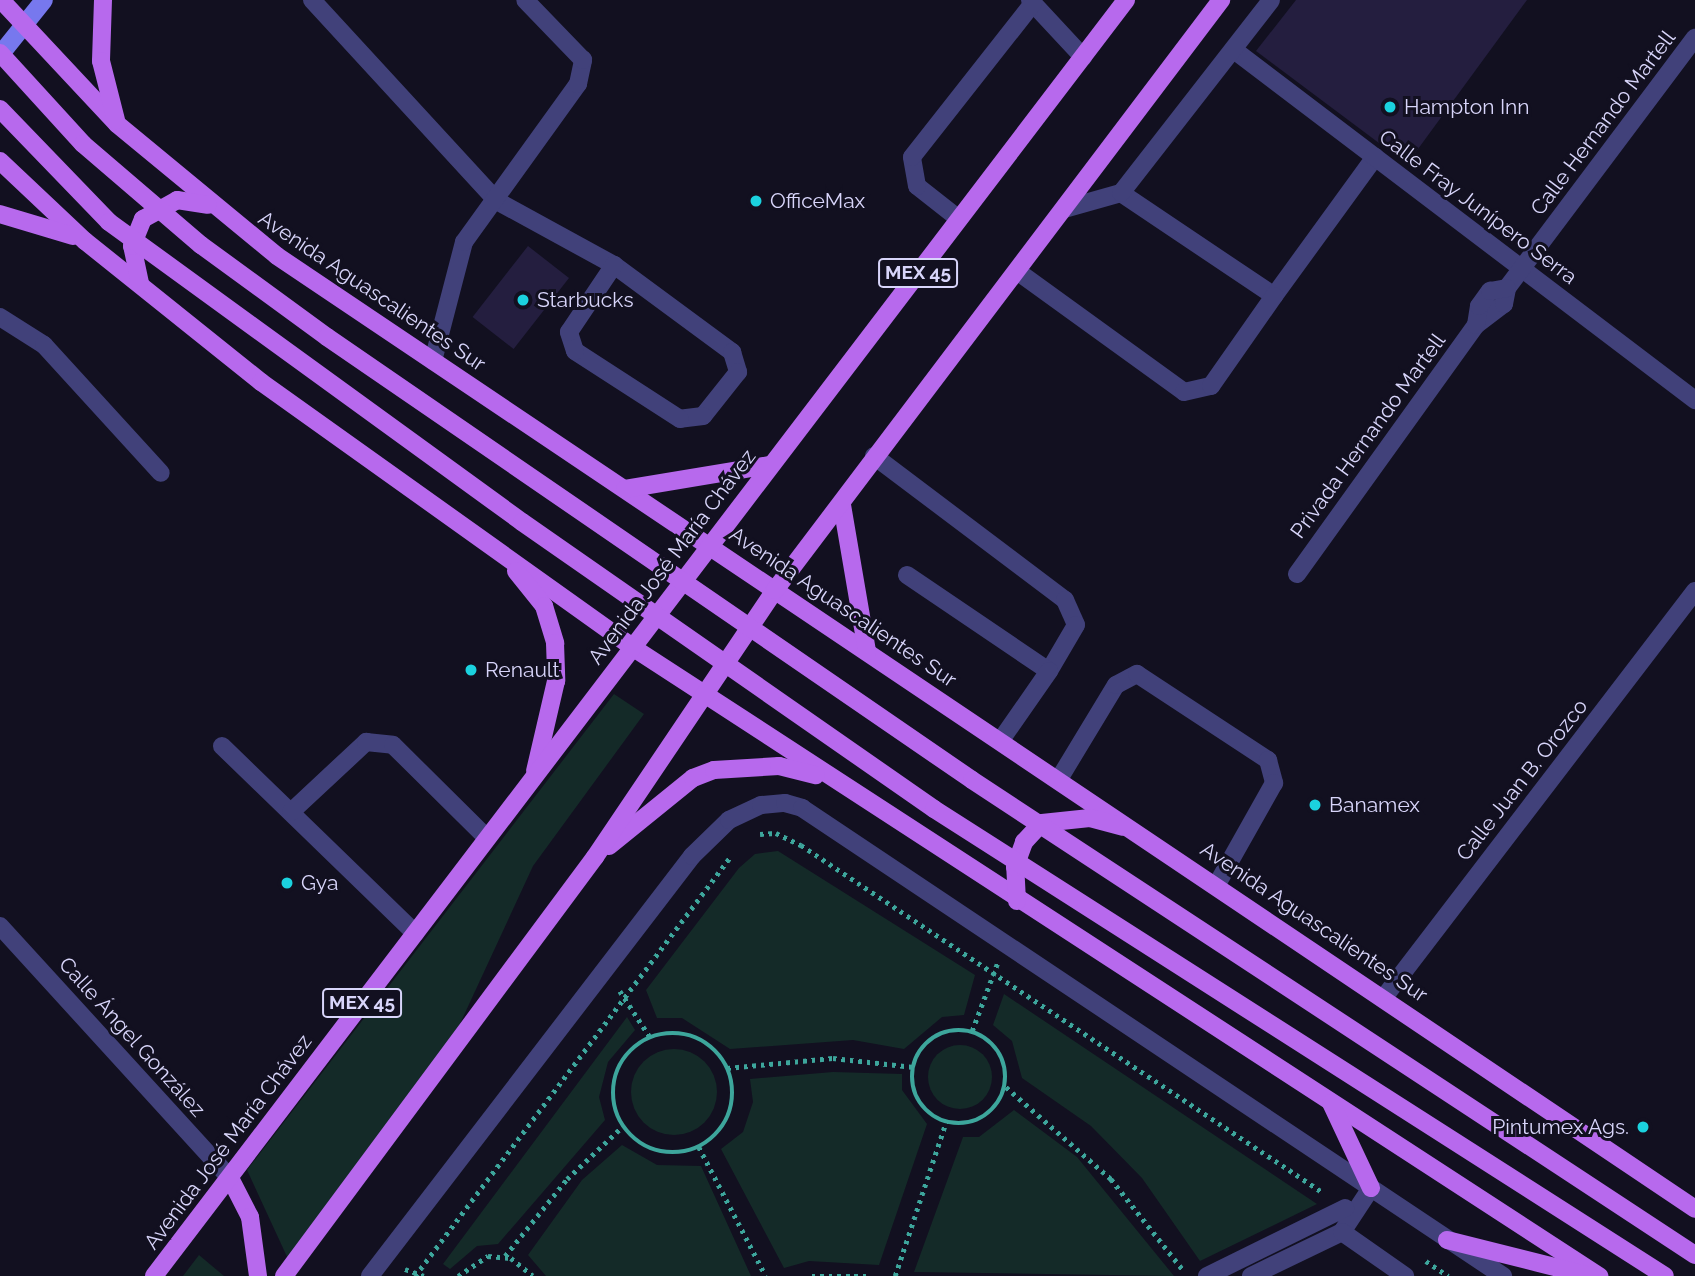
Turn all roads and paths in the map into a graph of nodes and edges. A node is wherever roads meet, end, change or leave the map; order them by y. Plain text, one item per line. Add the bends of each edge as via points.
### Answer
1 (1, 0) edge
2 (44, 0) edge
3 (103, 0) edge
4 (313, 0) edge
5 (525, 0) edge
6 (1126, 0) edge
7 (1221, 0) edge
8 (1271, 0) edge
9 (1032, 2) edge
10 (23, 27) junction
11 (1695, 38) edge
12 (1234, 50) junction
13 (0, 54) edge
14 (1083, 57) junction
15 (0, 109) edge
16 (117, 124) junction
17 (1375, 157) junction
18 (0, 161) edge
19 (1121, 193) junction
20 (497, 201) junction
21 (214, 208) junction
22 (1064, 209) junction
23 (0, 214) edge
24 (959, 219) junction
25 (85, 242) junction
26 (614, 265) junction
27 (1522, 268) junction
28 (1017, 271) junction
29 (143, 287) junction
30 (1274, 296) junction
31 (0, 317) edge
32 (433, 361) junction
33 (1695, 400) edge
34 (874, 456) junction
35 (770, 465) junction
36 (161, 473) dead end
37 (625, 489) junction
38 (842, 505) junction
39 (710, 546) junction
40 (503, 554) junction
41 (1297, 574) dead end
42 (908, 575) dead end
43 (775, 590) junction
44 (1695, 592) edge
45 (632, 647) junction
46 (867, 652) junction
47 (1049, 671) junction
48 (703, 696) junction
49 (1001, 740) junction
50 (222, 746) dead end
51 (534, 776) junction
52 (1059, 779) junction
53 (841, 786) junction
54 (291, 813) junction
55 (1140, 832) junction
56 (487, 838) junction
57 (753, 838) dead end
58 (738, 848) dead end
59 (595, 857) junction
60 (1217, 884) junction
61 (1017, 901) junction
62 (0, 926) edge
63 (415, 933) junction
64 (1004, 943) junction
65 (993, 973) junction
66 (601, 979) junction
67 (628, 996) junction
68 (1385, 996) junction
69 (972, 1031) junction
70 (650, 1037) junction
71 (913, 1067) junction
72 (727, 1068) junction
73 (1006, 1087) junction
74 (1331, 1103) junction
75 (946, 1122) junction
76 (623, 1126) junction
77 (699, 1147) junction
78 (230, 1178) junction
79 (1371, 1188) junction
80 (1345, 1208) joint
81 (1695, 1209) edge
82 (1342, 1232) junction
83 (1447, 1240) junction
84 (1417, 1255) dead end
85 (1695, 1255) edge
86 (505, 1256) junction
87 (154, 1276) edge
88 (258, 1276) edge
89 (284, 1276) edge
90 (370, 1276) edge
91 (415, 1276) edge
92 (457, 1276) edge
93 (533, 1276) edge
94 (766, 1276) edge
95 (812, 1276) edge
96 (870, 1276) edge
97 (895, 1276) edge
98 (1188, 1276) edge
99 (1207, 1276) edge
100 (1251, 1276) edge
101 (1405, 1276) edge
102 (1448, 1276) edge
103 (1503, 1276) edge
104 (1591, 1276) edge
105 (1599, 1276) edge
106 (1665, 1276) edge

1 - 10 main road, Avenida Aguascalientes Sur
2 - 10 main road
3 - 16 main road via 101,61
4 - 20 street
5 - 20 street via 583,60 572,94
6 - 14 main road, Avenida José María Chávez / MEX 45
7 - 22 main road
8 - 12 street
9 - 14 street
9 - 24 street via 912,157 917,186
10 - 13 main road
10 - 16 main road, Avenida Aguascalientes Sur
11 - 27 street, Calle Hernando Martell
12 - 17 street, Calle Fray Junípero Serra
12 - 19 street
13 - 85 main road, bridge via 83,144 201,245 338,345 972,780
14 - 24 main road, Avenida José María Chávez / MEX 45
15 - 106 main road, bridge via 109,222 522,522 934,809
16 - 21 main road, Avenida Aguascalientes Sur
17 - 27 street, Calle Fray Junípero Serra
17 - 30 street
18 - 25 main road
19 - 22 street
19 - 30 street
20 - 26 street
20 - 32 street via 464,242
21 - 29 main road via 177,200 143,219 132,246
21 - 32 main road, Avenida Aguascalientes Sur
22 - 28 main road
23 - 25 main road
24 - 35 main road, Avenida José María Chávez / MEX 45
25 - 29 main road
26 - 26 street via 732,352 738,372 703,416 680,419 575,351 569,332
27 - 33 street, Calle Fray Junípero Serra
27 - 41 street, Privada Hernando Martell via 1507,288 1490,291 1476,325
28 - 30 street via 1184,392 1211,386
28 - 34 main road
29 - 40 main road via 261,382
31 - 36 street via 44,345
32 - 37 main road, Avenida Aguascalientes Sur
34 - 38 main road
34 - 47 street via 1065,600 1076,625
35 - 37 main road
35 - 39 main road, Avenida José María Chávez / MEX 45
37 - 39 main road, Avenida Aguascalientes Sur
38 - 43 main road
38 - 46 main road
39 - 43 main road, Avenida Aguascalientes Sur
39 - 45 main road, Avenida José María Chávez / MEX 45
40 - 45 main road
40 - 51 main road via 544,606 555,643 556,681
42 - 47 street
43 - 46 main road, Avenida Aguascalientes Sur
43 - 48 main road
44 - 68 street, Calle Juan B. Orozco
45 - 48 main road
45 - 51 main road, Avenida José María Chávez / MEX 45
46 - 49 main road, Avenida Aguascalientes Sur
47 - 49 street
48 - 53 main road
48 - 59 main road
49 - 52 main road, Avenida Aguascalientes Sur
50 - 54 street
51 - 56 main road, Avenida José María Chávez / MEX 45
52 - 55 main road, Avenida Aguascalientes Sur
52 - 60 street via 1116,685 1137,674 1268,760 1274,783
53 - 59 main road via 779,766 714,770 693,778
53 - 61 main road
54 - 56 street via 366,742 393,745
54 - 63 street
55 - 60 main road, Avenida Aguascalientes Sur
55 - 61 main road via 1090,818 1042,823 1024,842 1015,867
56 - 63 main road, Avenida José María Chávez / MEX 45
57 - 65 path via 776,833 801,845
58 - 67 path
59 - 89 main road
60 - 68 main road, Avenida Aguascalientes Sur
61 - 74 main road
62 - 78 street, Calle Ángel González
63 - 78 main road, Avenida José María Chávez / MEX 45
64 - 65 path
64 - 66 street via 822,822 785,803 761,805 729,820 692,856
64 - 79 street
65 - 69 path
65 - 80 path
66 - 67 path
66 - 90 street
67 - 70 path
67 - 91 path
68 - 81 main road, Avenida Aguascalientes Sur
69 - 71 path via 936,1036
69 - 73 path via 997,1049
70 - 72 path via 686,1034 706,1042
70 - 76 path via 624,1058 615,1076 613,1096
71 - 72 path via 833,1058
71 - 75 path via 917,1098
72 - 77 path via 733,1096 726,1123
73 - 75 path via 979,1120
73 - 98 path via 1111,1179
74 - 79 main road
74 - 105 main road
75 - 97 path
76 - 77 path via 658,1151
76 - 86 path via 567,1179
77 - 94 path
78 - 87 main road, Avenida José María Chávez / MEX 45
78 - 88 main road via 250,1217
79 - 82 street
79 - 83 street
80 - 99 street
82 - 100 street
82 - 101 street
83 - 103 street
83 - 104 main road
84 - 102 path
86 - 92 path via 473,1261
86 - 93 path
95 - 96 path

